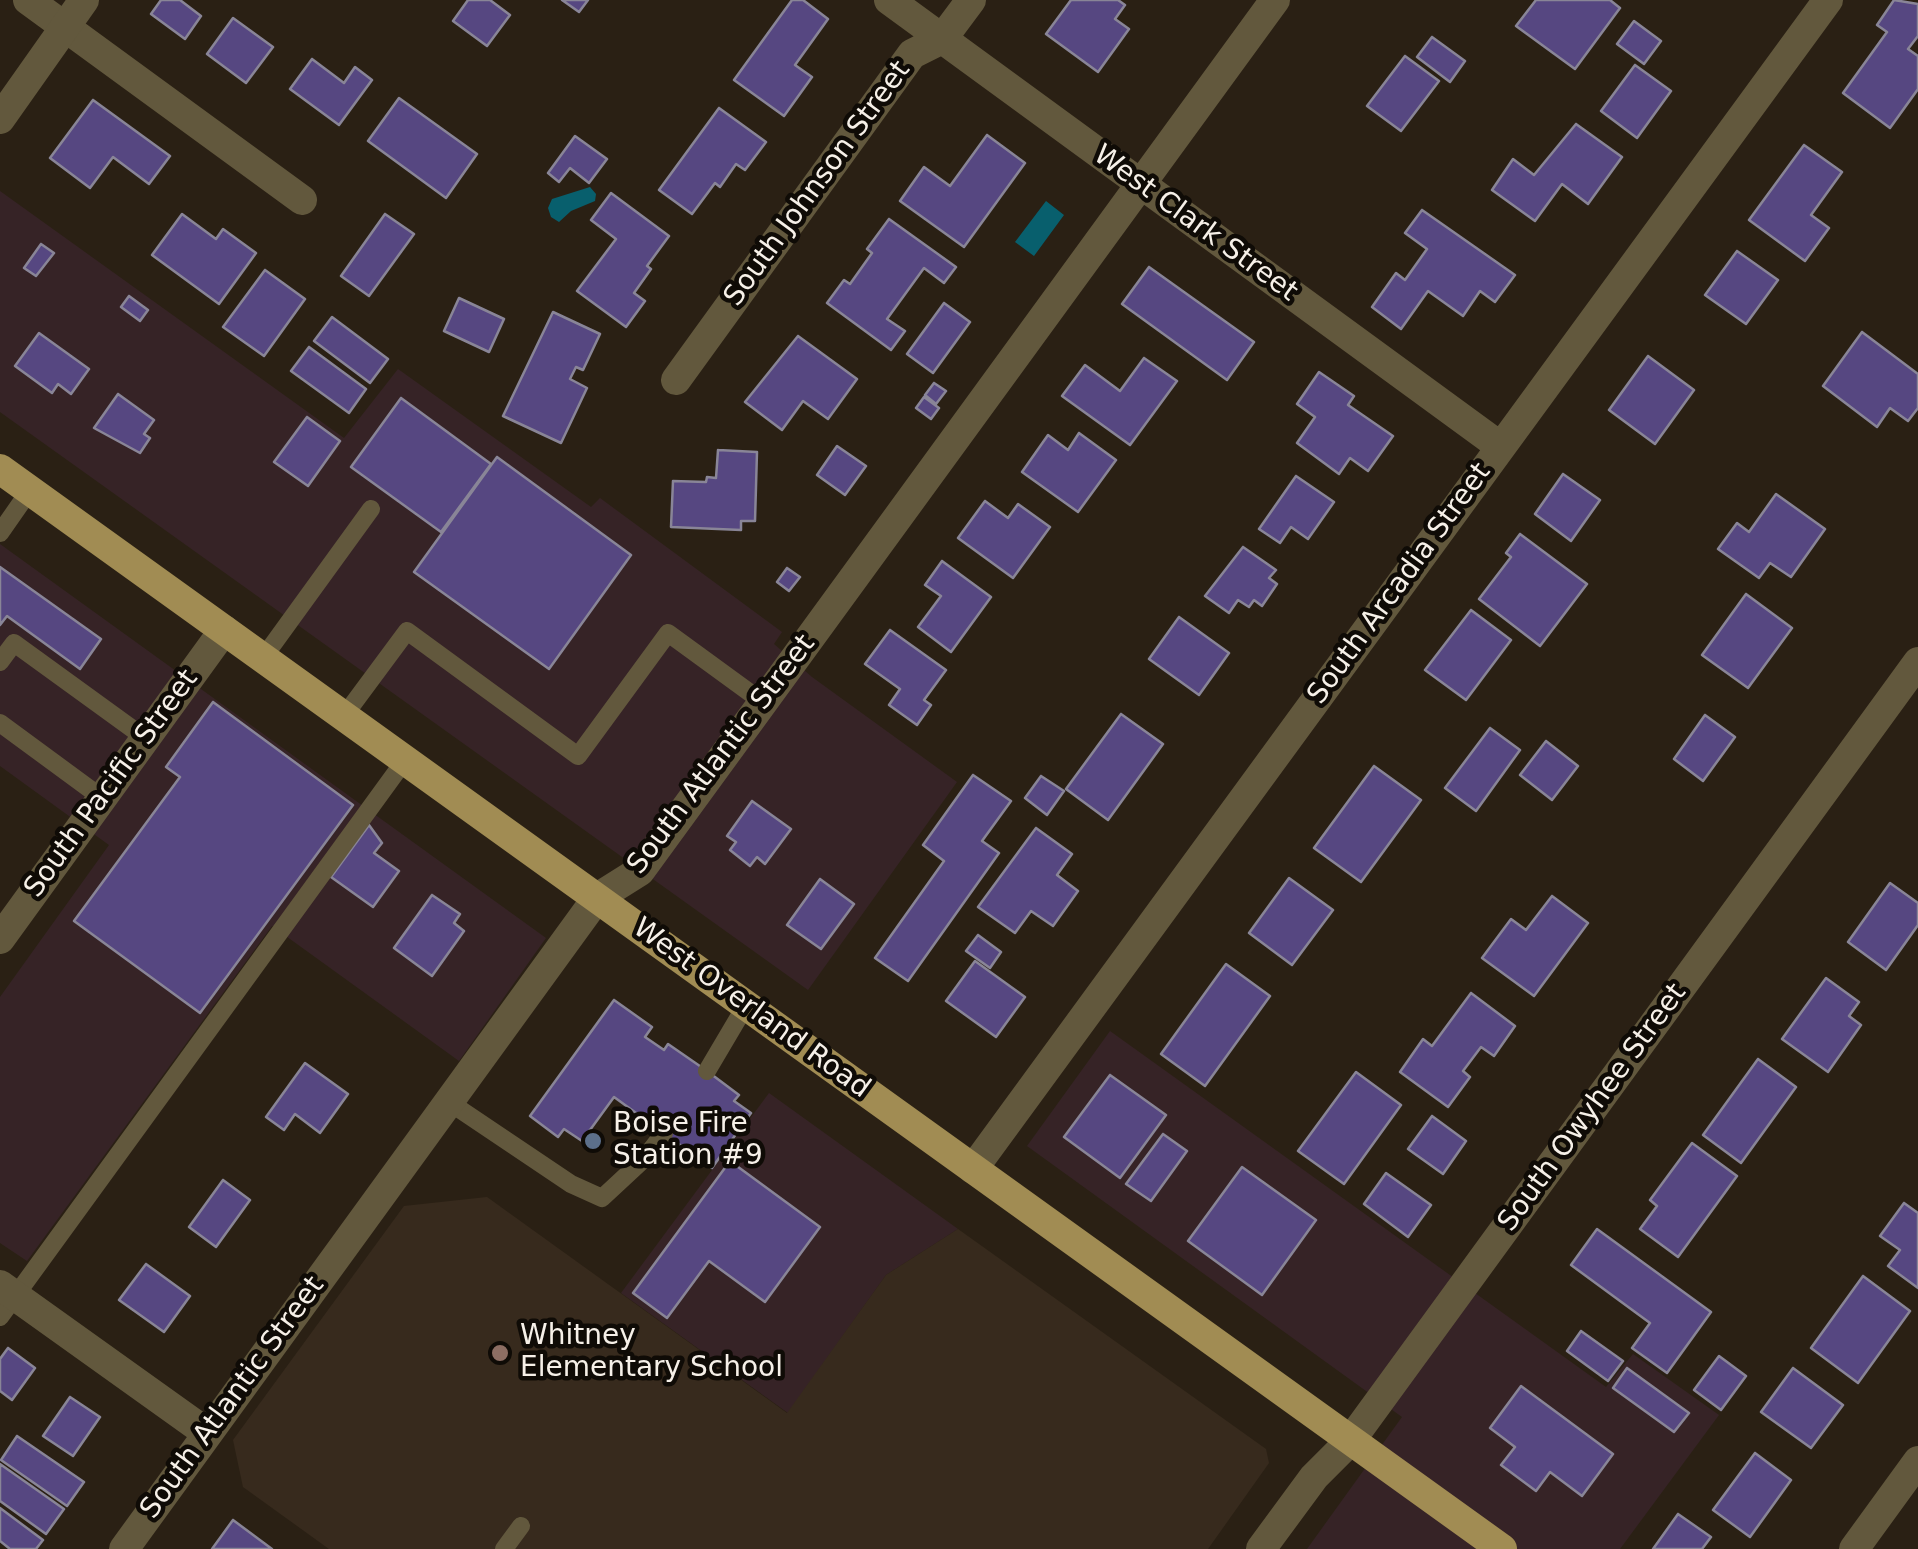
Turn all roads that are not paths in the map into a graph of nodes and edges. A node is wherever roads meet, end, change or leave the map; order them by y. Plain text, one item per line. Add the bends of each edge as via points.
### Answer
1 (28, 0) edge
2 (84, 0) edge
3 (889, 0) edge
4 (971, 0) edge
5 (1275, 0) edge
6 (1828, 0) edge
7 (65, 26) junction
8 (942, 39) junction
9 (0, 119) edge
10 (1143, 186) junction
11 (302, 200) dead end
12 (676, 380) dead end
13 (1501, 447) junction
14 (0, 469) edge
15 (30, 490) junction
16 (370, 510) dead end
17 (0, 533) edge
18 (224, 630) junction
19 (264, 658) junction
20 (0, 662) edge
21 (1918, 662) edge
22 (764, 703) junction
23 (344, 716) junction
24 (0, 723) edge
25 (145, 738) junction
26 (406, 760) junction
27 (102, 798) junction
28 (598, 898) junction
29 (0, 939) edge
30 (746, 1005) junction
31 (707, 1071) dead end
32 (449, 1102) junction
33 (664, 1133) dead end
34 (973, 1169) junction
35 (5, 1299) edge
36 (207, 1433) junction
37 (1351, 1440) junction
38 (1918, 1461) edge
39 (521, 1526) dead end
40 (124, 1549) edge
41 (504, 1549) edge
42 (1261, 1549) edge
43 (1502, 1549) edge
44 (1854, 1549) edge

1 - 7 street
2 - 7 street
3 - 8 street, West Clark Street
4 - 8 street, South Johnson Street
5 - 10 street, South Atlantic Street
6 - 13 street, South Arcadia Street
7 - 9 street
7 - 11 street
8 - 10 street, West Clark Street
8 - 12 street, South Johnson Street via 912,54
10 - 13 street, West Clark Street
10 - 22 street, South Atlantic Street
13 - 34 street, South Arcadia Street
14 - 15 main road, West Overland Road
15 - 17 lane
15 - 18 main road, West Overland Road
16 - 19 lane
18 - 19 main road, West Overland Road
18 - 25 street, South Pacific Street
19 - 23 main road, West Overland Road
20 - 25 lane via 14,643
21 - 37 street, South Owyhee Street
22 - 23 lane via 668,633 578,756 408,631
22 - 28 street, South Atlantic Street via 640,871
23 - 26 main road, West Overland Road
24 - 27 lane
25 - 27 street, South Pacific Street
26 - 28 main road, West Overland Road
26 - 35 lane
27 - 29 street, South Pacific Street
28 - 30 main road, West Overland Road
28 - 32 street, South Atlantic Street
30 - 31 lane
30 - 34 main road, West Overland Road
32 - 33 lane via 602,1198
32 - 36 street, South Atlantic Street
34 - 37 main road, West Overland Road
35 - 36 street
36 - 40 street, South Atlantic Street
37 - 42 street, South Owyhee Street
37 - 43 main road, West Overland Road
38 - 44 street
39 - 41 lane

